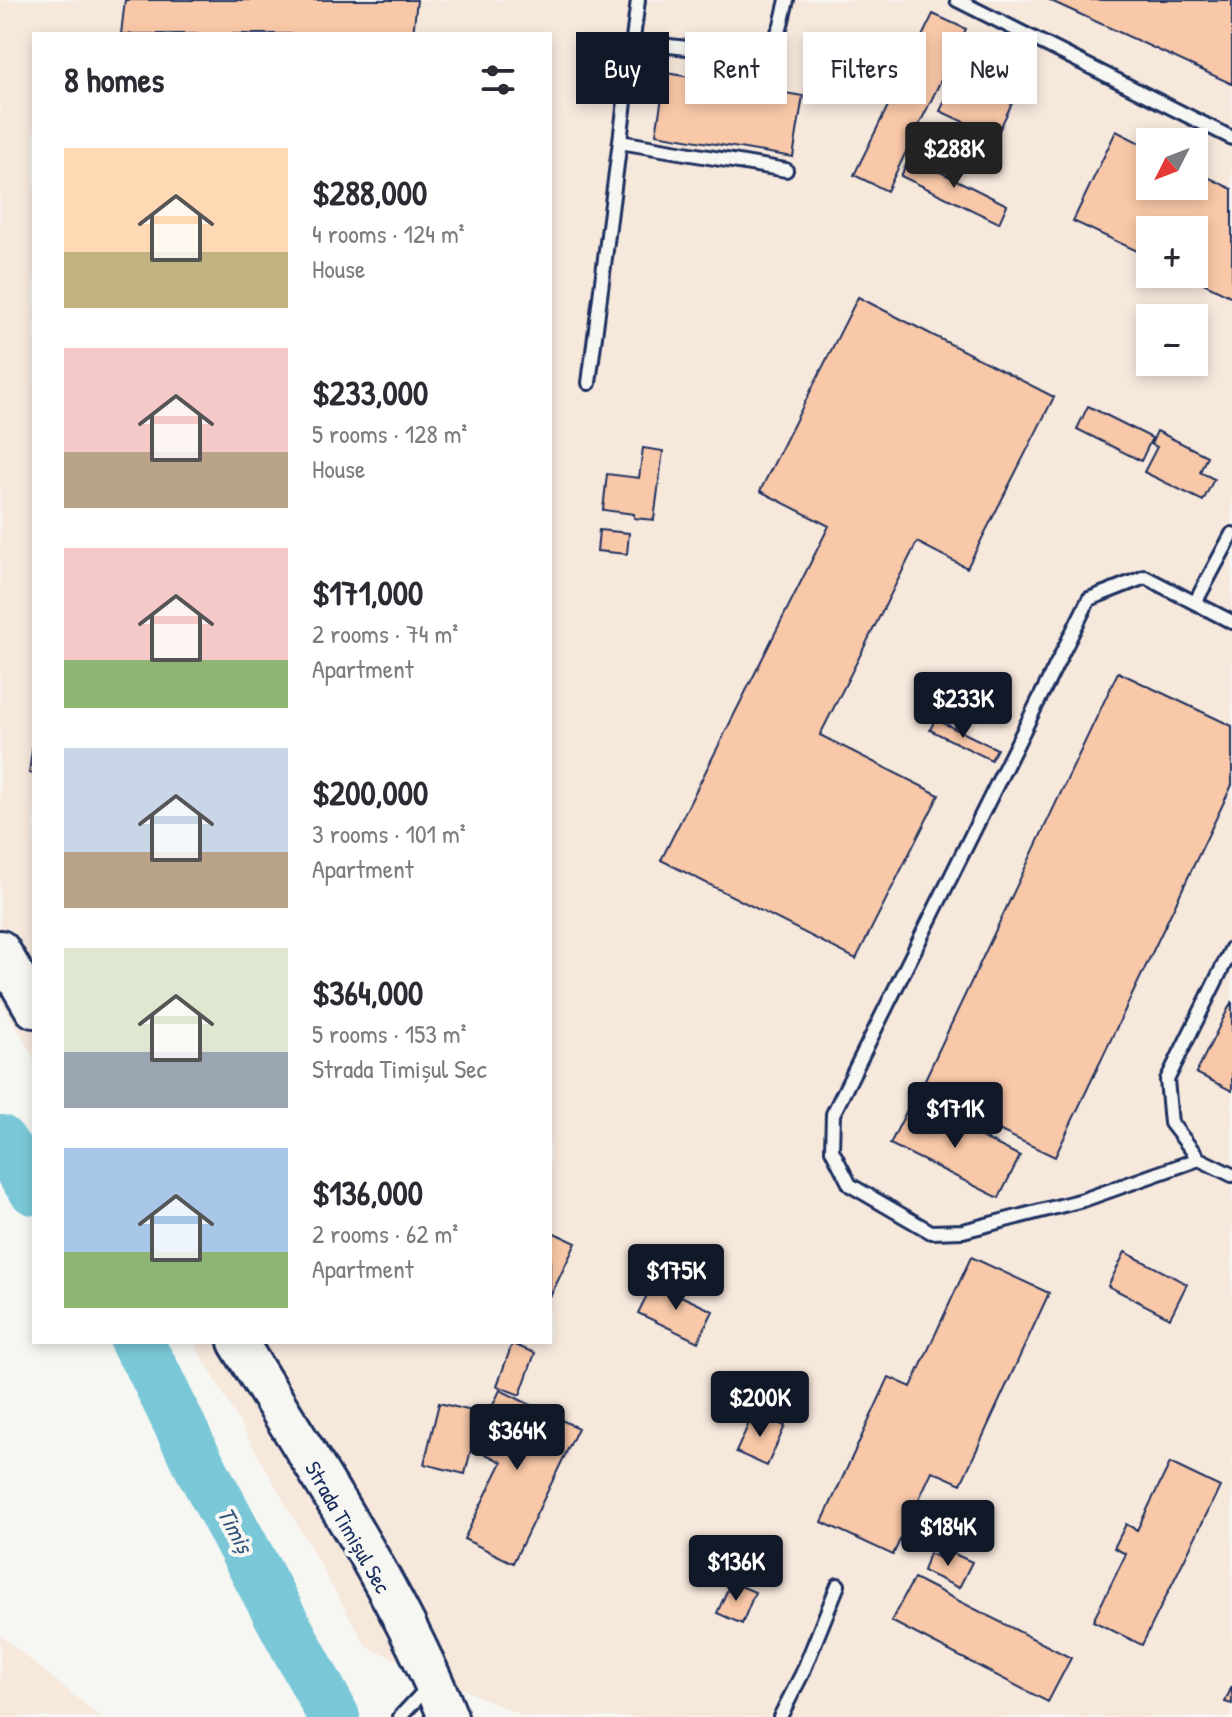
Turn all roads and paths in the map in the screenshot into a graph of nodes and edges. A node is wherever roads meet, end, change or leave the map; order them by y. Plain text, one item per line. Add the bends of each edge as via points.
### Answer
1 (638, 0) edge
2 (787, 0) edge
3 (957, 0) edge
4 (634, 32) edge
5 (669, 46) edge
6 (625, 104) edge
7 (1232, 138) edge
8 (620, 142) junction
9 (786, 170) dead end
10 (589, 383) dead end
11 (1232, 534) edge
12 (1195, 603) junction
13 (1232, 622) edge
14 (1232, 948) edge
15 (0, 950) edge
16 (32, 1005) edge
17 (1199, 1159) junction
18 (1232, 1175) edge
19 (239, 1344) edge
20 (838, 1585) dead end
21 (433, 1682) junction
22 (400, 1717) edge
23 (448, 1717) edge
24 (780, 1717) edge

1 - 4 lane
2 - 5 lane via 772,46 751,55
3 - 7 lane
6 - 8 lane
8 - 9 lane
8 - 10 lane
11 - 12 lane
12 - 13 lane
12 - 17 lane via 1145,577 1089,599 833,1114 832,1150 850,1185 931,1232 963,1231 1083,1200
14 - 17 lane via 1167,1080 1171,1123
15 - 16 main road
17 - 18 lane
19 - 21 main road, Strada Timișul Sec via 372,1565
20 - 24 lane
21 - 22 lane
21 - 23 main road, Strada Timișul Sec

